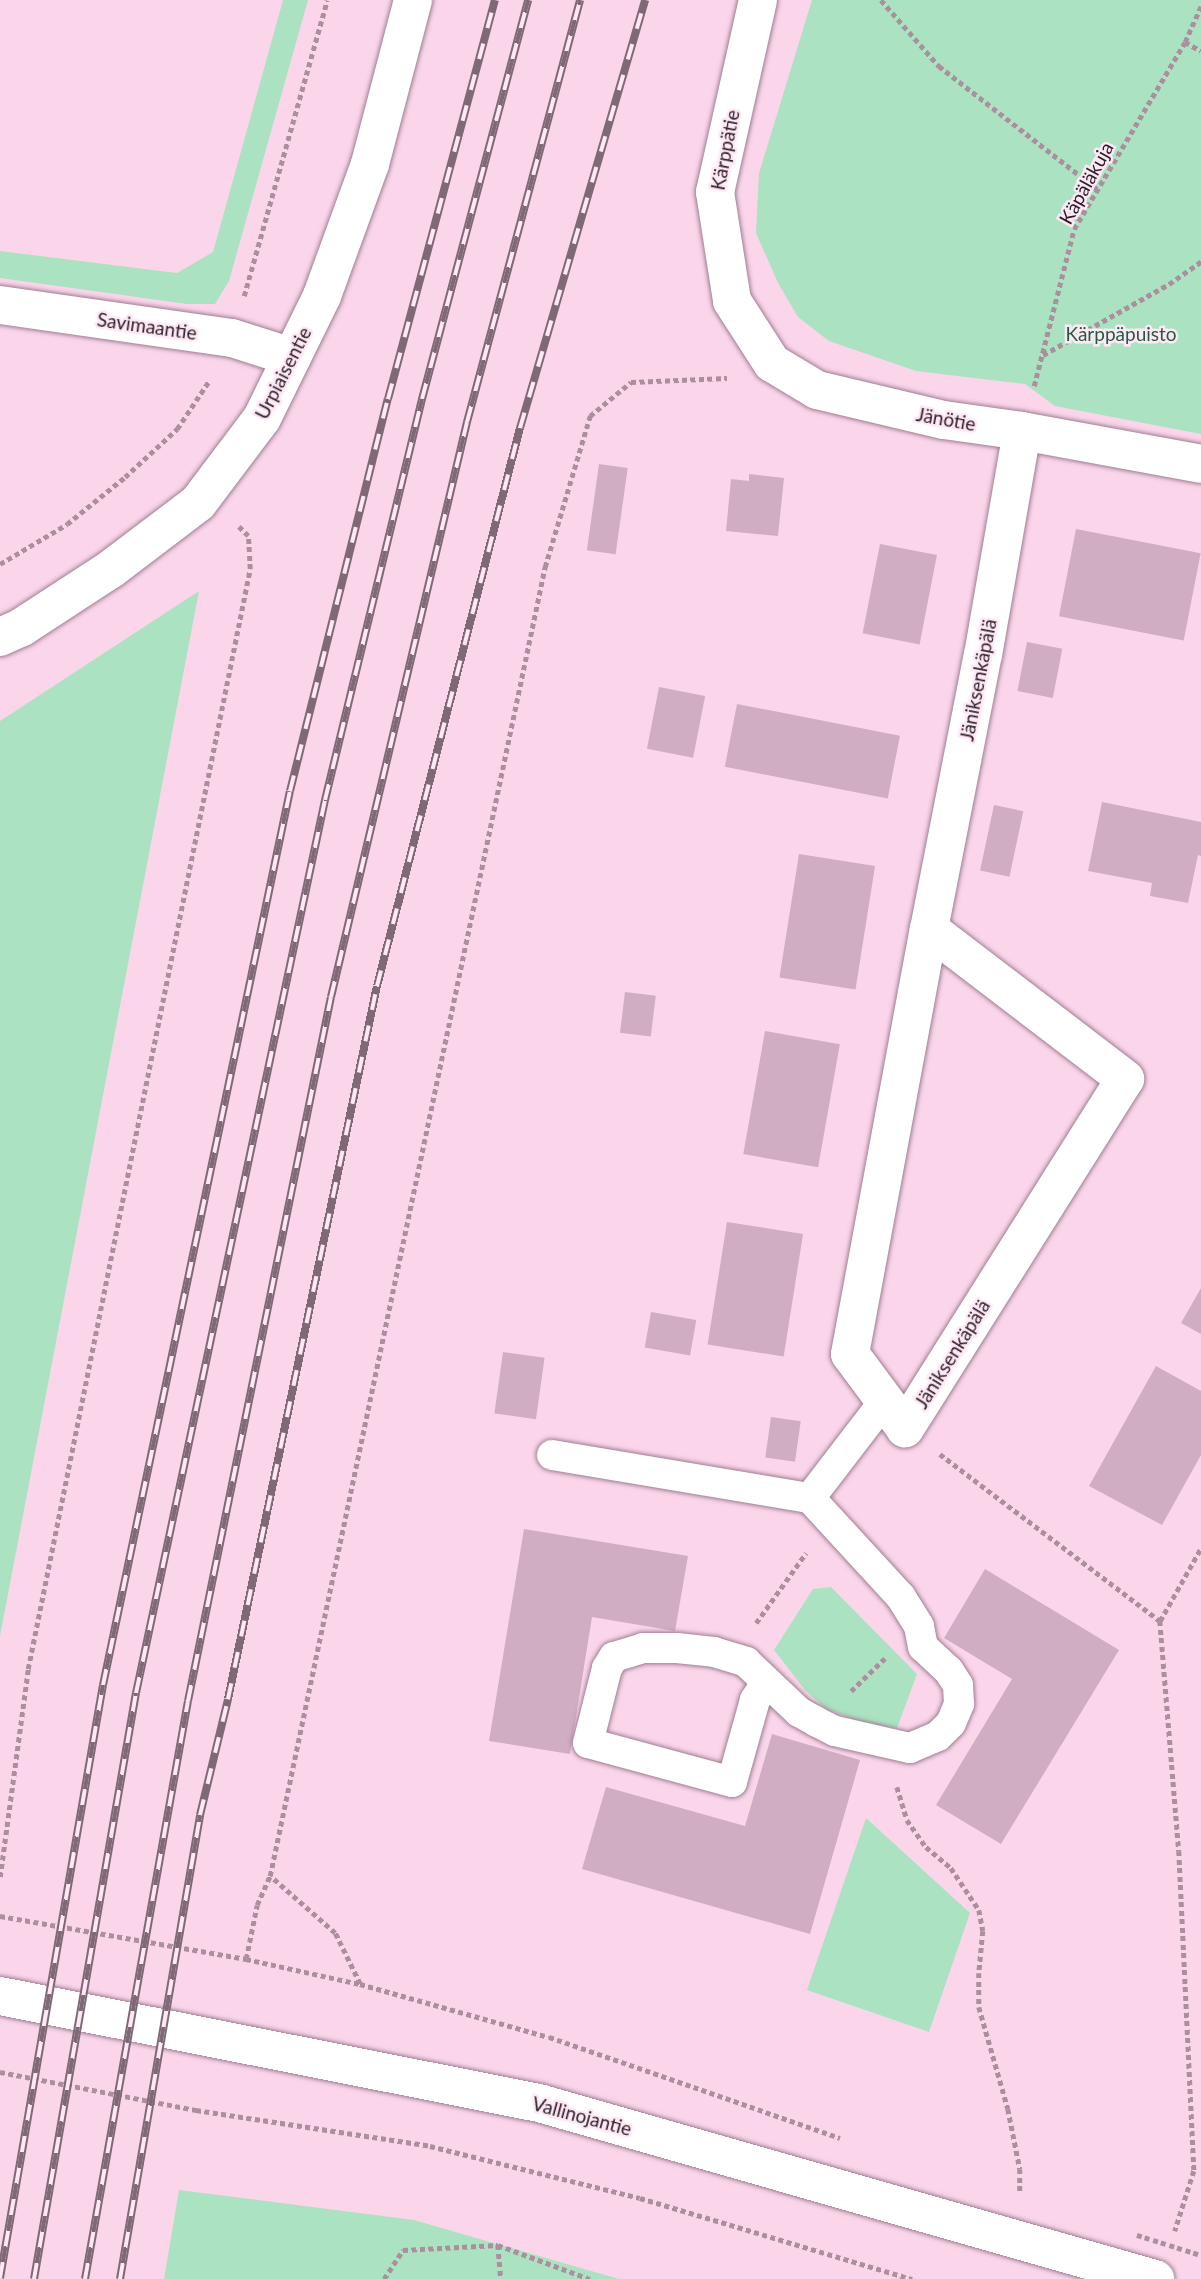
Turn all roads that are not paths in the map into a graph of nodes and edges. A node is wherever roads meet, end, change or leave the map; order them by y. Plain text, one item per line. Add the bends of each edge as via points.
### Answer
1 (413, 0) edge
2 (758, 0) edge
3 (732, 301) joint
4 (0, 305) edge
5 (292, 357) junction
6 (1022, 431) junction
7 (1201, 464) edge
8 (0, 637) edge
9 (929, 929) junction
10 (896, 1414) junction
11 (552, 1455) dead end
12 (810, 1498) junction
13 (767, 1682) junction
14 (0, 1996) edge
15 (1141, 2275) edge

1 - 5 street, Urpiaisentie via 370,164 322,296
2 - 3 street, Kärppätie via 715,192
3 - 6 street, Jänötie via 772,363 817,390 944,420
4 - 5 street, Savimaantie via 232,338
5 - 8 street, Urpiaisentie via 262,418 198,503 111,569
6 - 7 street, Jänötie
6 - 9 street, Jäniksenkäpälä
9 - 10 street, Jäniksenkäpälä via 850,1354
9 - 10 street, Jäniksenkäpälä via 1125,1079
10 - 12 lane
11 - 12 lane
12 - 13 lane via 901,1597 919,1626 923,1647 958,1685 960,1704 938,1736 910,1748 835,1731 799,1712
13 - 13 lane via 746,1662 677,1648 643,1648 614,1657 601,1686 588,1743 732,1782 755,1700
14 - 15 street, Vallinojantie via 539,2103

